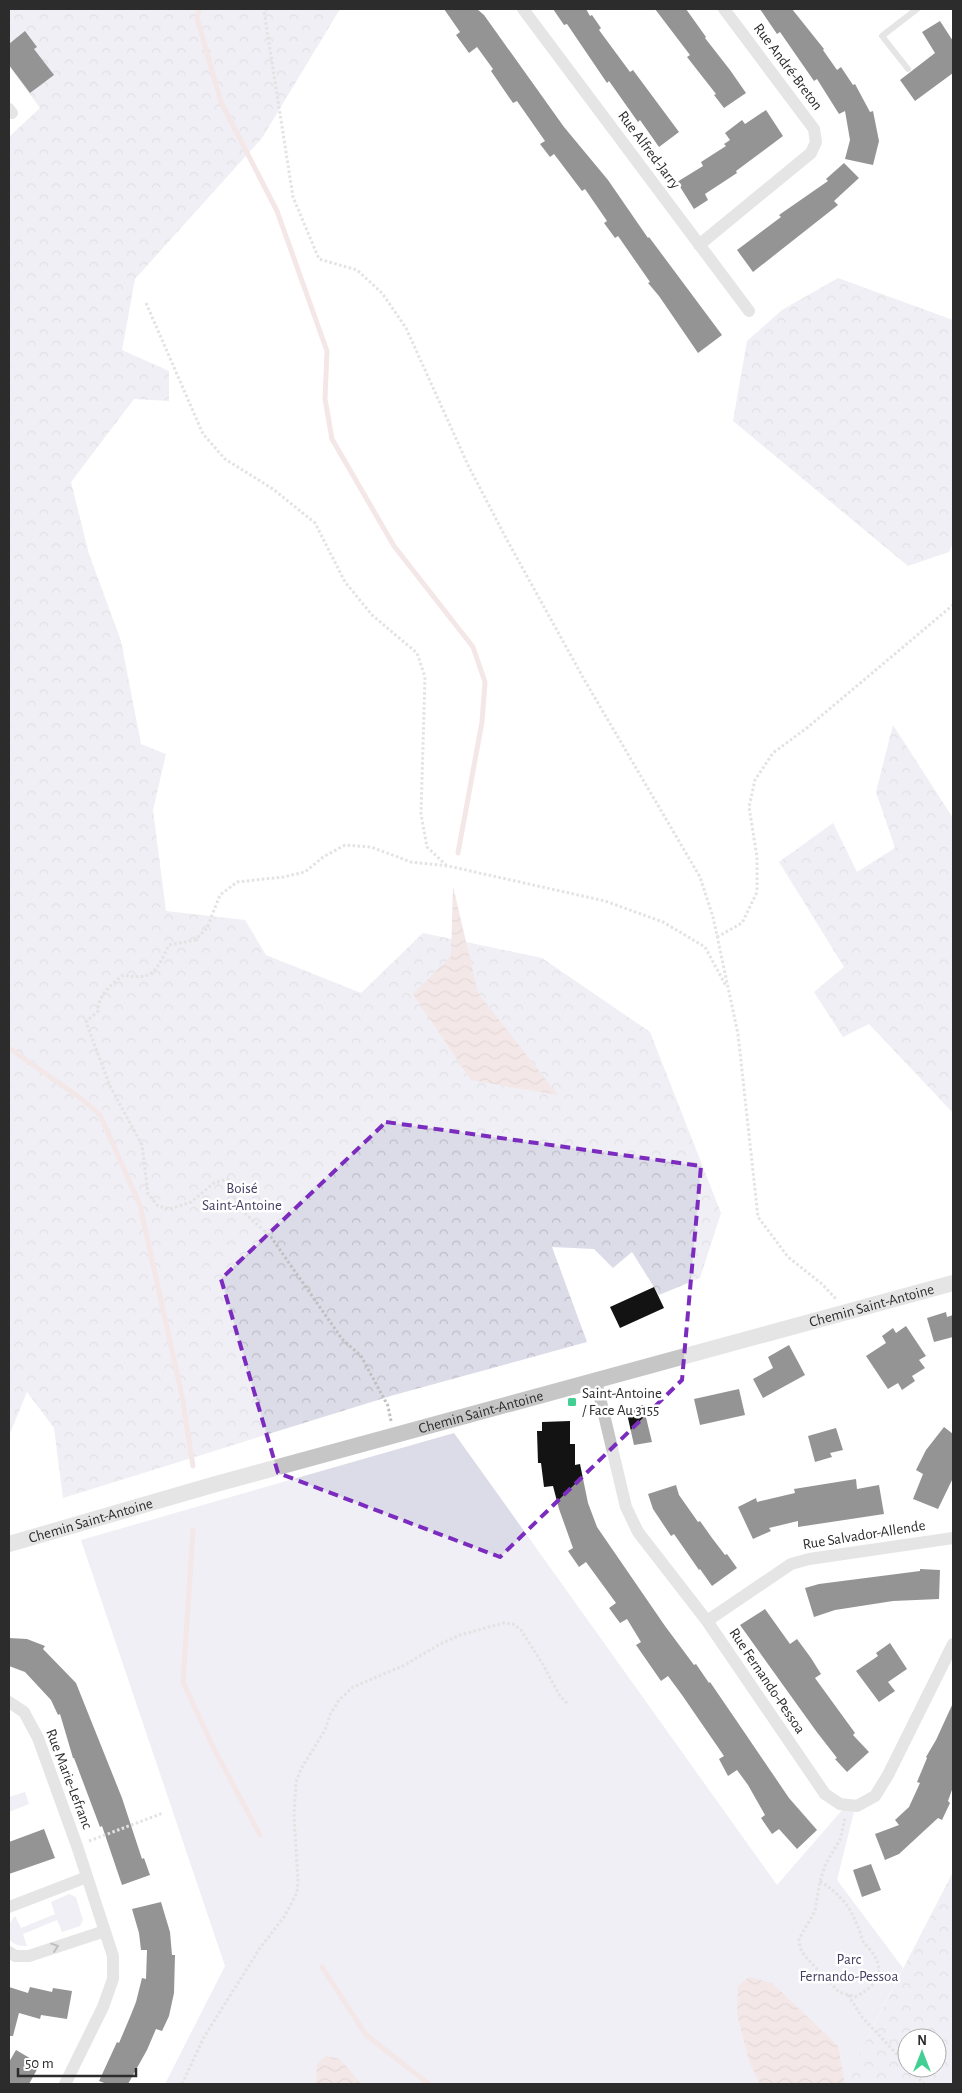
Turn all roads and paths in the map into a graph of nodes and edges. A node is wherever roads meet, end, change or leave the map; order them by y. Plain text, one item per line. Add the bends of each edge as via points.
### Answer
1 (267, 9) edge
2 (523, 9) edge
3 (724, 9) edge
4 (917, 9) edge
5 (908, 69) dead end
6 (699, 245) junction
7 (146, 303) dead end
8 (749, 311) dead end
9 (953, 605) edge
10 (448, 866) junction
11 (717, 936) junction
12 (729, 991) junction
13 (953, 1283) edge
14 (847, 1312) junction
15 (596, 1381) junction
16 (394, 1436) junction
17 (953, 1538) edge
18 (9, 1544) edge
19 (707, 1622) junction
20 (953, 1644) edge
21 (9, 1702) edge
22 (568, 1704) dead end
23 (848, 1805) junction
24 (163, 1813) dead end
25 (77, 1846) junction
26 (87, 1877) junction
27 (820, 1881) junction
28 (9, 1907) edge
29 (105, 1930) junction
30 (9, 1952) edge
31 (848, 1995) junction
32 (897, 2055) edge
33 (65, 2084) edge
34 (182, 2084) edge

1 - 11 path via 264,11 265,20 293,197 319,259 357,270 382,293 406,328 468,465 507,540 700,878
2 - 6 street, Rue Alfred-Jarry
3 - 6 street, Rue André-Breton via 814,129 816,142 811,153
4 - 5 lane via 882,36
6 - 8 street, Rue Alfred-Jarry
7 - 10 path via 203,434 225,459 273,489 315,523 345,582 372,615 417,653 425,677 421,814 427,847
9 - 11 path via 808,727 772,753 755,780 749,808 757,857 757,892 742,923
10 - 12 path via 605,901 663,922 705,947
10 - 16 path via 411,862 371,847 345,845 305,872 283,878 237,882 220,895 207,928 195,940 169,945 156,971 140,978 123,975 109,986 98,1003 98,1012 86,1022 110,1086 142,1145 148,1194 158,1206 170,1209 192,1202 214,1183 228,1180 238,1207 271,1238 342,1339 361,1356 388,1406
11 - 12 path
12 - 14 path via 738,1034 758,1217 788,1257 822,1284
13 - 14 street, Chemin Saint-Antoine
14 - 15 street, Chemin Saint-Antoine
15 - 16 street, Chemin Saint-Antoine
15 - 19 street, Rue Fernando-Pessoa via 626,1506 638,1532
16 - 18 street, Chemin Saint-Antoine
17 - 19 street, Rue Salvador-Allende via 809,1558 791,1564
19 - 23 street, Rue Fernando-Pessoa via 825,1794 840,1804
20 - 23 street via 875,1796 857,1806
21 - 25 street, Rue Marie-Lefranc via 24,1712 38,1738
22 - 34 path via 521,1630 504,1622 440,1644 405,1665 353,1687 339,1700 296,1782 297,1894 204,2037
23 - 27 path via 840,1840
24 - 25 path
25 - 26 street, Rue Marie-Lefranc
26 - 28 street
26 - 29 street, Rue Marie-Lefranc
27 - 31 path via 814,1912 799,1939 800,1947 832,1985
27 - 31 path via 847,1904 864,1943 878,1962 879,1973 869,1990 855,1997
30 -> 29 street via 15,1956 29,1956
29 - 33 street, Rue Marie-Lefranc via 113,1956 112,1979 103,2007
31 - 32 path via 862,2017

